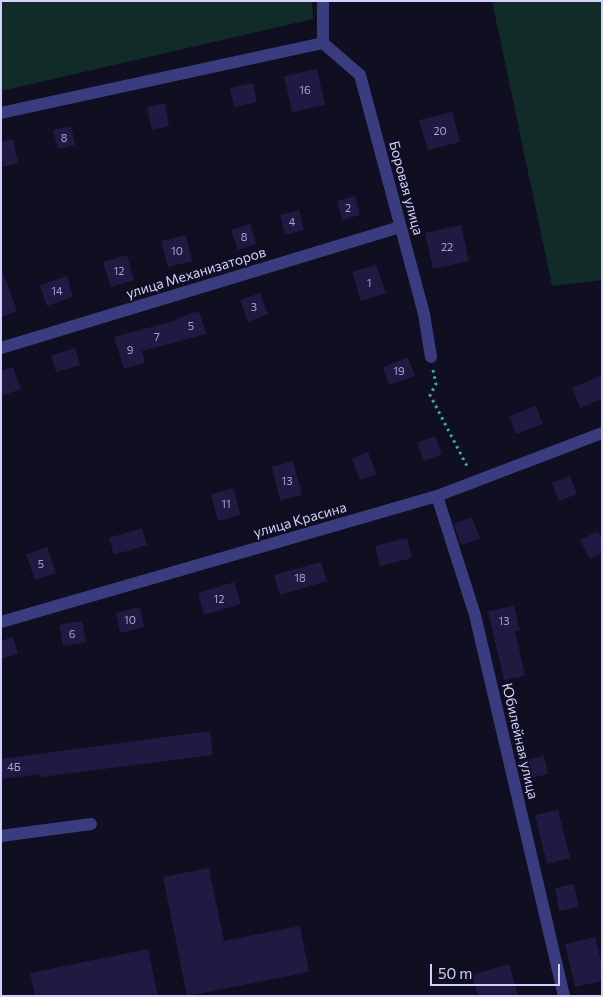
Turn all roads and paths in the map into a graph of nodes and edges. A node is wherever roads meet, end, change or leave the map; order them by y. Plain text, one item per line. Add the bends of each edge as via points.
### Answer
1 (323, 1) edge
2 (323, 43) junction
3 (1, 113) edge
4 (400, 228) junction
5 (1, 348) edge
6 (432, 357) joint
7 (600, 439) edge
8 (474, 482) junction
9 (436, 496) junction
10 (1, 622) edge
11 (91, 824) dead end
12 (1, 836) edge
13 (564, 996) edge

1 - 2 street
2 - 3 street
2 - 4 street, Боровая улица via 360,75
4 - 5 street, улица Механизаторов
4 - 6 street, Боровая улица via 424,314
6 - 8 path via 436,384 430,396
7 - 8 street, улица Красина
8 - 9 street, улица Красина
9 - 10 street, улица Красина
9 - 13 street, Юбилейная улица via 475,615
11 - 12 street

